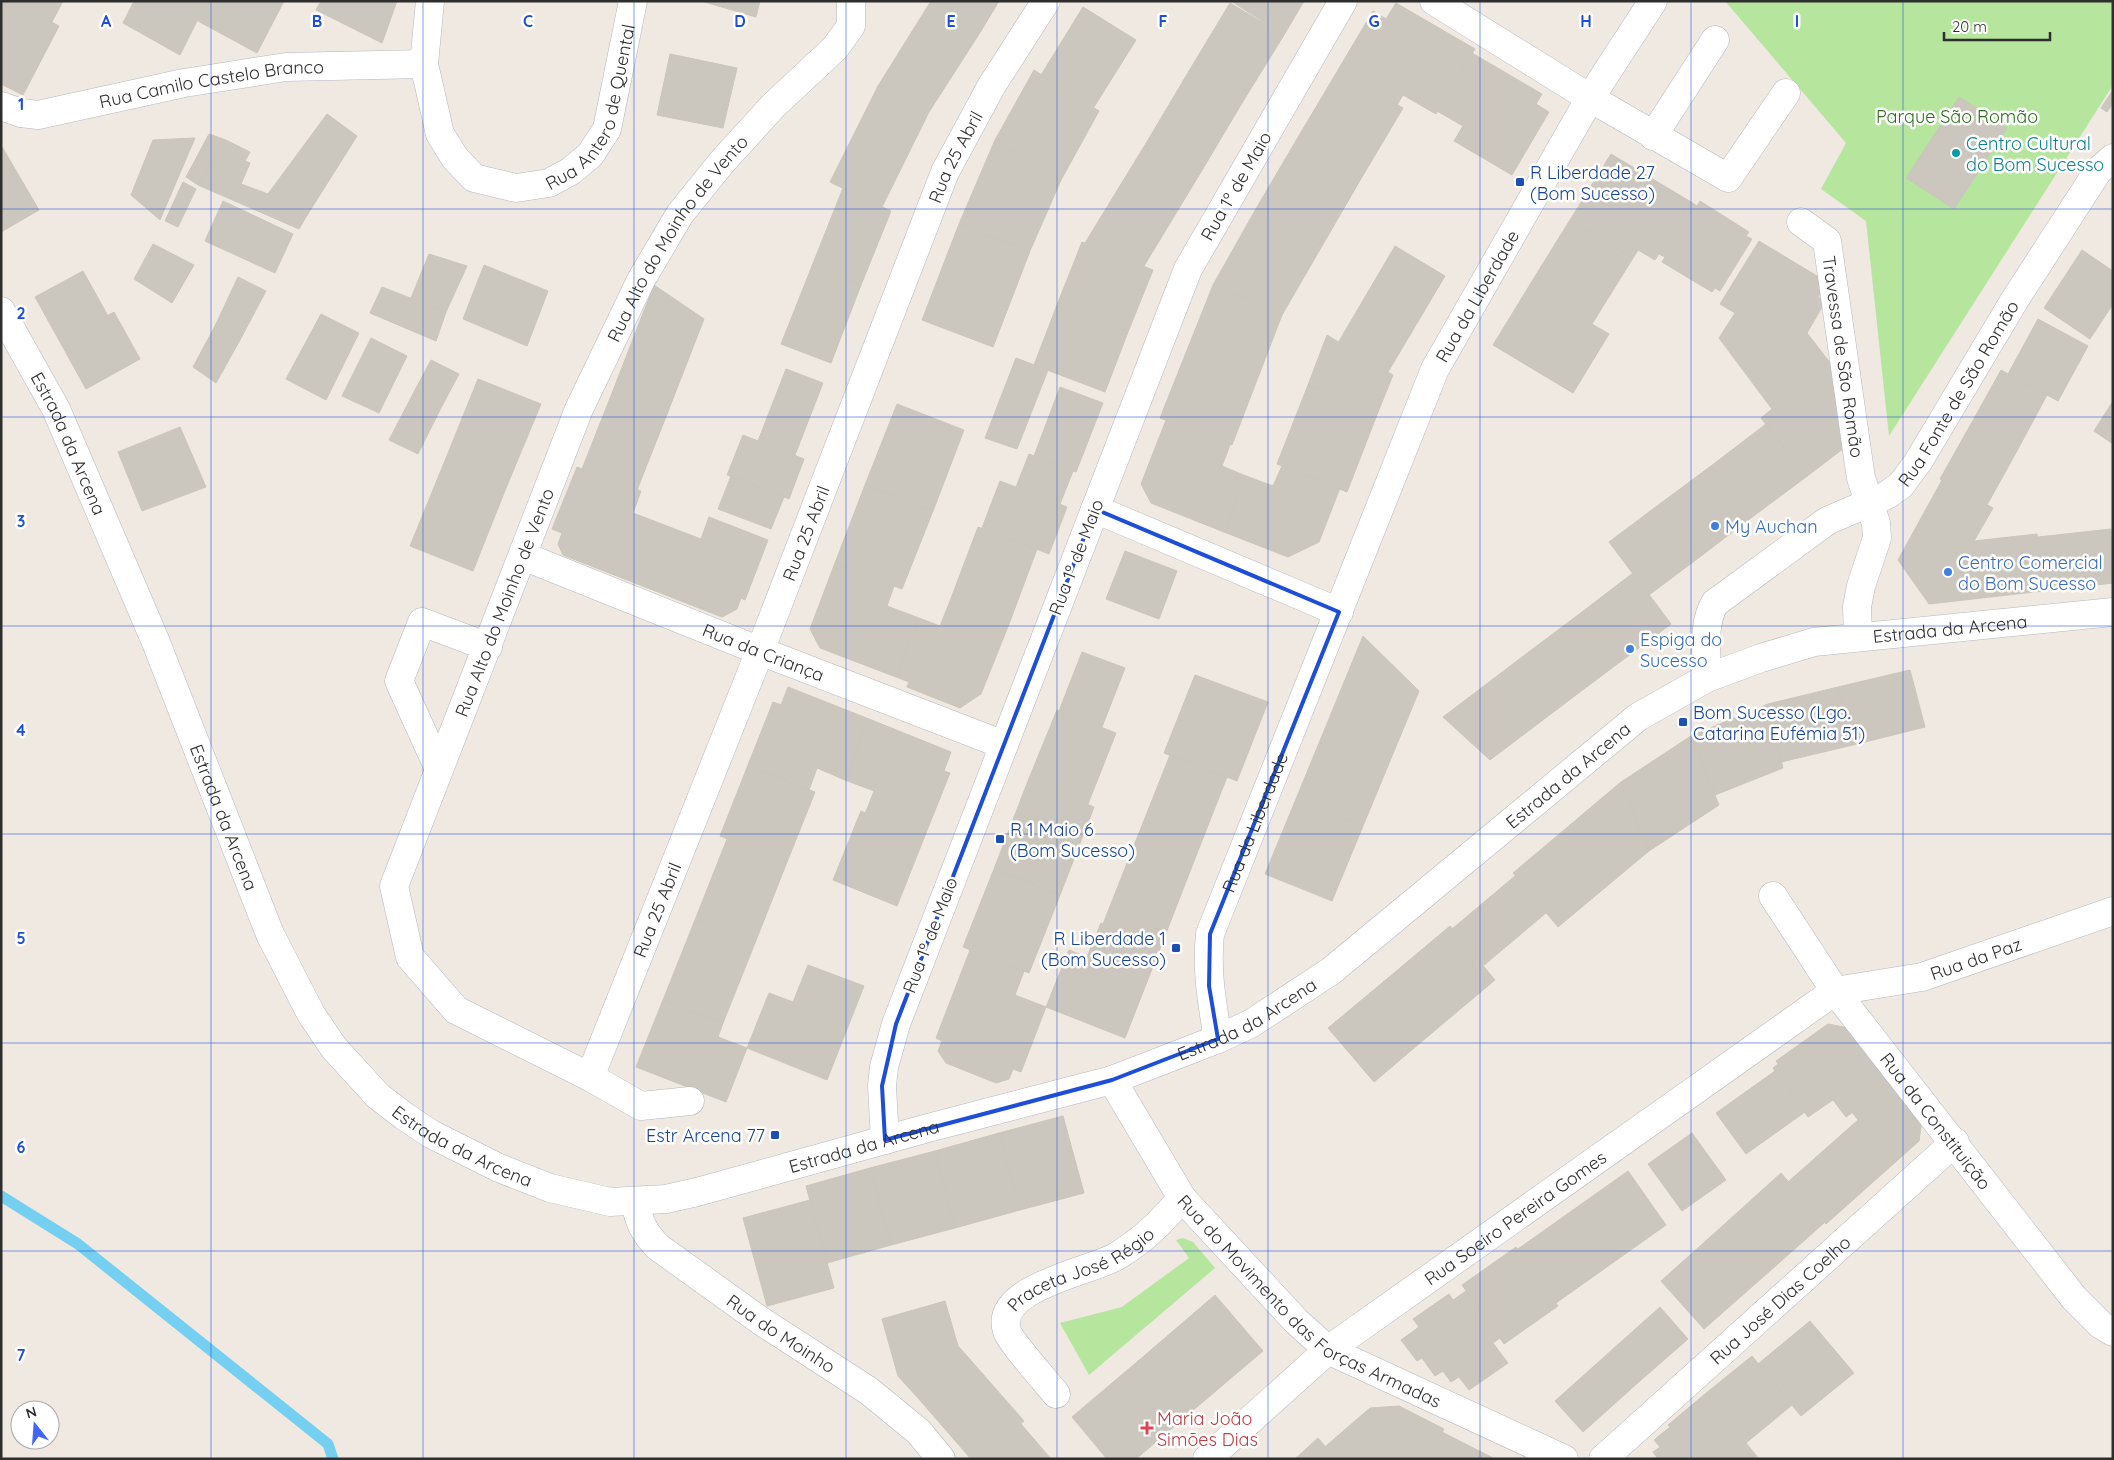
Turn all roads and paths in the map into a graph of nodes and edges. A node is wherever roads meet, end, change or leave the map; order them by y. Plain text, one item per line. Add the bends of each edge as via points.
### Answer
1 (430, 1) edge
2 (633, 1) edge
3 (851, 1) edge
4 (1046, 1) edge
5 (1343, 1) edge
6 (1434, 1) edge
7 (1653, 1) edge
8 (1716, 40) dead end
9 (424, 64) junction
10 (1786, 93) dead end
11 (1590, 98) junction
12 (1, 106) edge
13 (1654, 136) junction
14 (2113, 158) edge
15 (1801, 222) dead end
16 (1, 311) edge
17 (1870, 502) junction
18 (1095, 509) junction
19 (523, 556) junction
20 (1339, 612) junction
21 (2113, 612) edge
22 (1858, 636) junction
23 (488, 647) junction
24 (760, 651) junction
25 (1707, 678) junction
26 (1004, 745) junction
27 (439, 769) junction
28 (1773, 896) dead end
29 (2113, 911) edge
30 (1835, 991) junction
31 (1218, 1039) junction
32 (590, 1078) junction
33 (1112, 1080) junction
34 (690, 1100) dead end
35 (885, 1140) junction
36 (1955, 1142) junction
37 (1182, 1198) junction
38 (634, 1202) junction
39 (2113, 1332) edge
40 (1328, 1350) junction
41 (1056, 1394) dead end
42 (941, 1459) edge
43 (1208, 1459) edge
44 (1564, 1459) edge
45 (1603, 1459) edge

1 - 9 street, Rua Antero de Quental
2 - 9 street, Rua Antero de Quental via 607,129 590,154 571,171 549,183 516,188 474,178 455,158 440,134
3 - 19 street, Rua Alto do Moinho de Vento via 850,26 835,48 773,106 680,214 641,280 579,409
4 - 24 street, Rua 25 Abril via 992,85 945,172
5 - 18 street, Rua 1º de Maio via 1188,269
6 - 11 street
7 - 11 street, Rua da Liberdade
8 - 13 street
9 - 12 street, Rua Camilo Castelo Branco via 286,66 184,83 38,115
10 - 13 street via 1728,178
11 - 13 street
11 - 20 street, Rua da Liberdade via 1435,369
14 - 17 street, Rua Fonte de São Romão via 2098,171 1918,462 1901,485
15 - 17 street, Travessa de São Romão via 1827,241 1861,478
16 - 38 street, Estrada da Arcena via 63,426 155,640 270,934 301,996 334,1048 378,1096 439,1138 499,1168 550,1188 610,1202
17 - 22 street via 1876,538 1857,607
17 - 25 street, Rua Fonte de São Romão via 1827,521 1715,603 1707,626
18 - 20 street
18 - 26 street, Rua 1º de Maio
19 - 23 street, Rua Alto do Moinho de Vento
19 - 24 street, Rua da Criança
20 - 31 street, Rua da Liberdade via 1210,934 1209,986
21 - 22 street, Estrada da Arcena
22 - 25 street, Estrada da Arcena via 1814,642
23 - 27 street, Rua Alto do Moinho de Vento
23 - 27 street via 422,622 398,681
24 - 26 street, Rua da Criança
24 - 32 street, Rua 25 Abril
25 - 31 street, Estrada da Arcena via 1638,717 1331,971 1252,1023
26 - 35 street, Rua 1º de Maio via 896,1024 882,1086
27 - 32 street, Rua Alto do Moinho de Vento via 394,886 410,957 456,1010
28 - 30 street, Rua da Constituição
29 - 30 street, Rua da Paz via 1922,977
30 - 36 street, Rua da Constituição
30 - 40 street, Rua Soeiro Pereira Gomes
31 - 33 street, Estrada da Arcena
32 - 34 street, Rua Alto do Moinho de Vento via 641,1106
33 - 35 street, Estrada da Arcena
33 - 37 street, Rua do Movimento das Forças Armadas
35 - 38 street, Estrada da Arcena via 697,1192
36 - 39 street, Rua da Constituição via 2074,1298 2101,1326
36 - 45 street, Rua José Dias Coelho
37 - 40 street, Rua do Movimento das Forças Armadas via 1296,1321
37 - 41 street, Praceta José Régio via 1152,1232 1115,1257 1044,1283 1016,1302 1006,1318 1007,1332
38 - 42 street, Rua do Moinho via 640,1224 658,1247 761,1321 869,1391 918,1432
40 - 43 street, Rua Soeiro Pereira Gomes
40 - 44 street, Rua do Movimento das Forças Armadas

